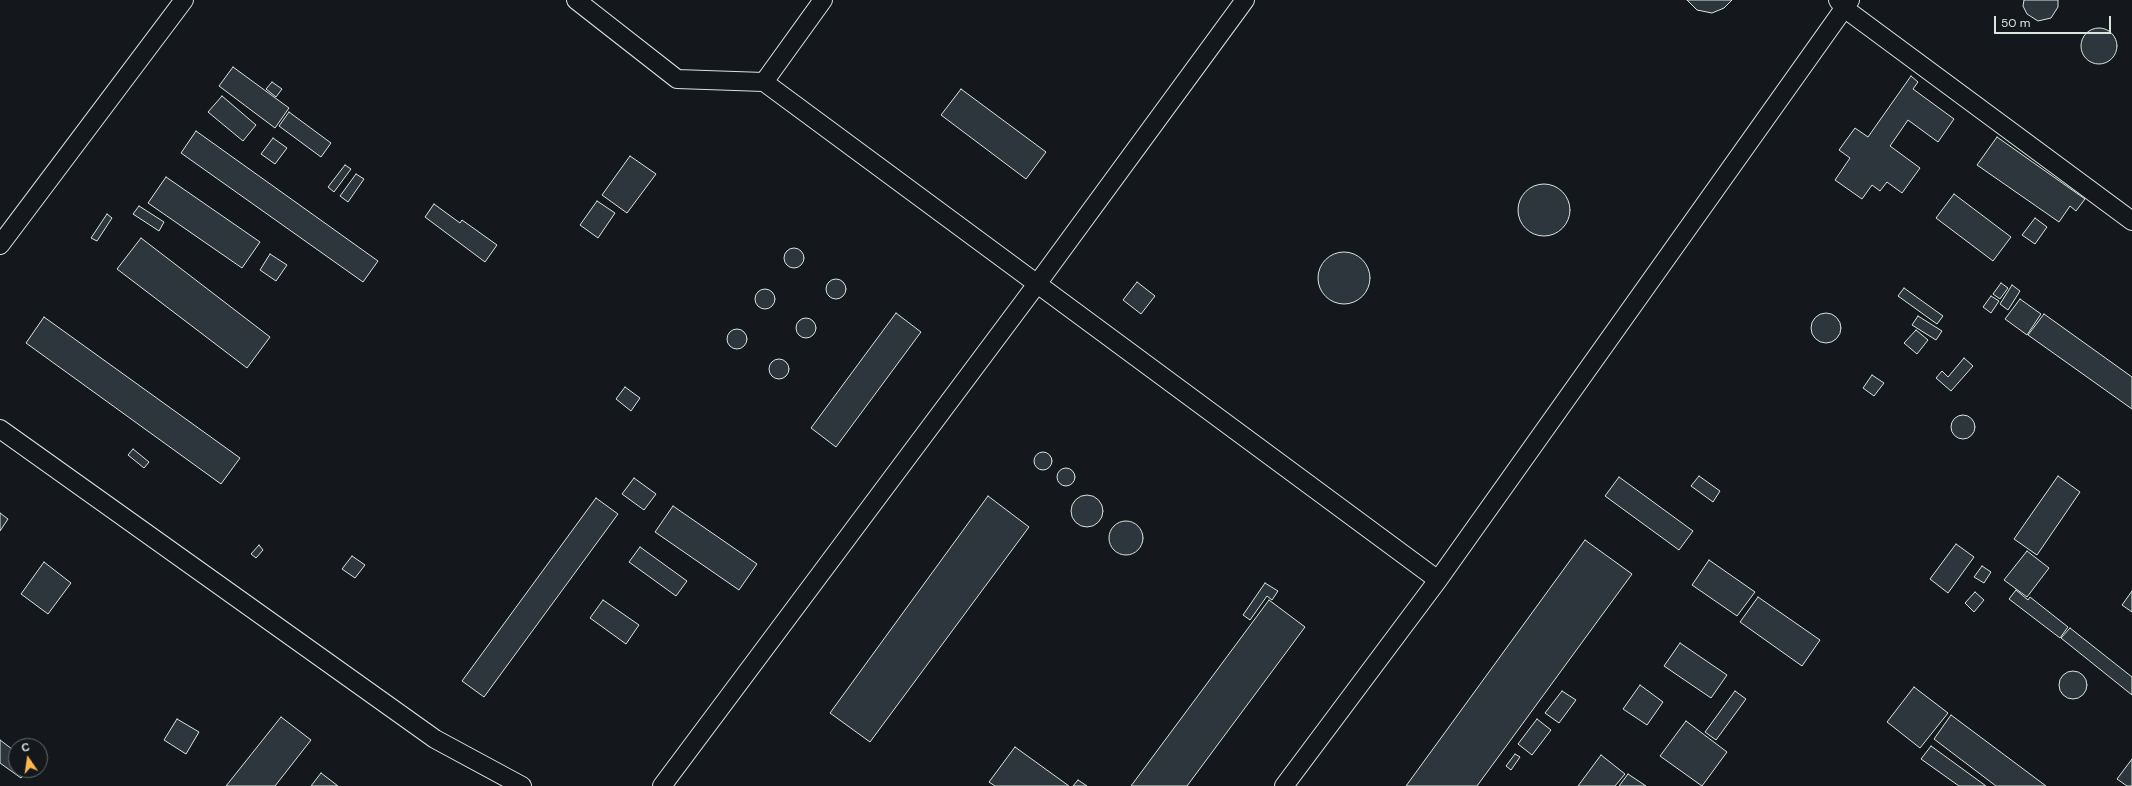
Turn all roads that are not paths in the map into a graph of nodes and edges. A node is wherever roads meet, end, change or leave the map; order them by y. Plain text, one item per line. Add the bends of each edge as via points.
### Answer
1 (184, 0) edge
2 (576, 0) edge
3 (823, 0) edge
4 (1245, 0) edge
5 (1844, 3) edge
6 (764, 82) junction
7 (2132, 221) edge
8 (0, 245) edge
9 (1037, 284) junction
10 (0, 429) edge
11 (1438, 580) junction
12 (522, 786) edge
13 (662, 786) edge
14 (1284, 786) edge

1 - 8 lane
2 - 6 lane via 677,79
3 - 6 lane
4 - 9 lane
5 - 7 lane
5 - 11 lane
6 - 9 lane
9 - 11 lane
9 - 13 lane
10 - 12 lane via 435,739
11 - 14 lane

